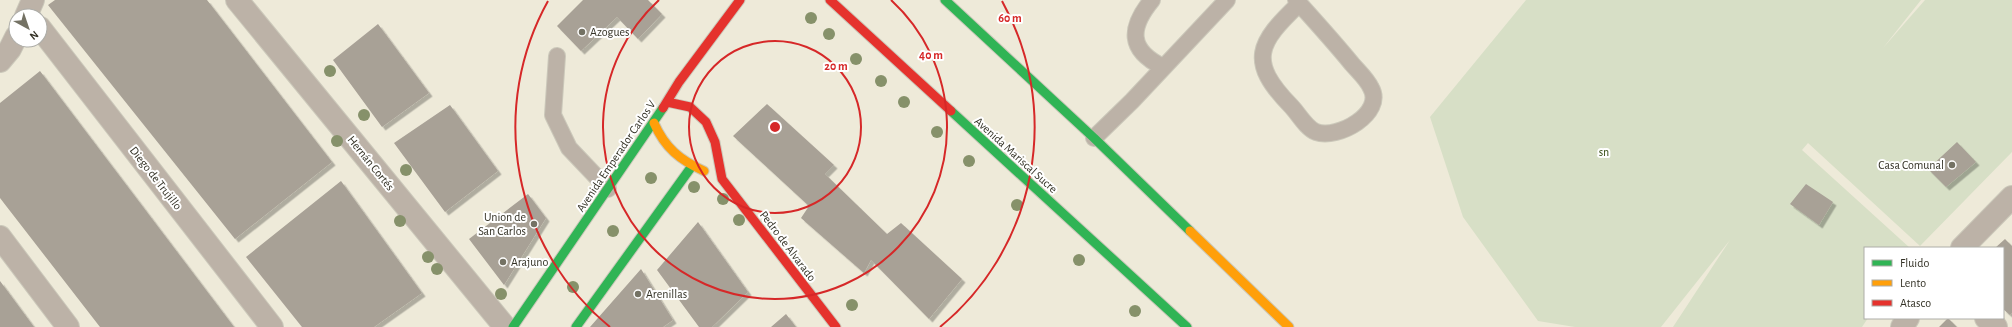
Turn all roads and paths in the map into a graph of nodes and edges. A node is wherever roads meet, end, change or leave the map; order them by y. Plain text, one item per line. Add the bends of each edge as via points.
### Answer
1 (237, 0) edge
2 (740, 0) edge
3 (830, 0) edge
4 (945, 0) edge
5 (1152, 0) edge
6 (1227, 0) edge
7 (1298, 2) edge
8 (48, 37) edge
9 (10, 48) edge
10 (557, 56) dead end
11 (0, 61) edge
12 (1163, 67) junction
13 (667, 102) junction
14 (654, 123) junction
15 (1094, 138) junction
16 (692, 166) junction
17 (722, 179) junction
18 (608, 189) junction
19 (2012, 197) edge
20 (0, 237) edge
21 (1963, 247) edge
22 (1987, 319) edge
23 (68, 327) edge
24 (272, 327) edge
25 (505, 327) edge
26 (512, 327) edge
27 (576, 327) edge
28 (836, 327) edge
29 (1187, 327) edge
30 (1290, 327) edge
31 (1996, 327) edge

1 - 25 street, Hernán Cortés
2 - 13 main road, Avenida Emperador Carlos V
3 - 29 main road, Avenida Mariscal Sucre
4 - 15 main road
5 - 12 lane via 1143,10 1134,33 1139,49 1151,61
6 - 12 lane
7 - 7 lane via 1372,88 1374,102 1368,112 1353,126 1327,134 1316,132 1273,85 1262,64 1261,55 1272,32
8 - 24 street, Diego de Trujillo
9 - 11 street
10 - 18 lane via 553,115 569,148
12 - 15 lane
13 - 14 main road, Avenida Emperador Carlos V
13 - 17 main road, Pedro de Alvarado via 690,107 706,122 715,142
14 - 16 main road, Pedro de Alvarado via 661,140 673,155
14 - 18 main road, Avenida Emperador Carlos V
15 - 30 main road
16 - 17 main road, Pedro de Alvarado
16 - 27 main road
17 - 28 main road, Pedro de Alvarado
18 - 26 main road, Avenida Emperador Carlos V
19 - 21 street
20 - 23 street
22 - 31 street

